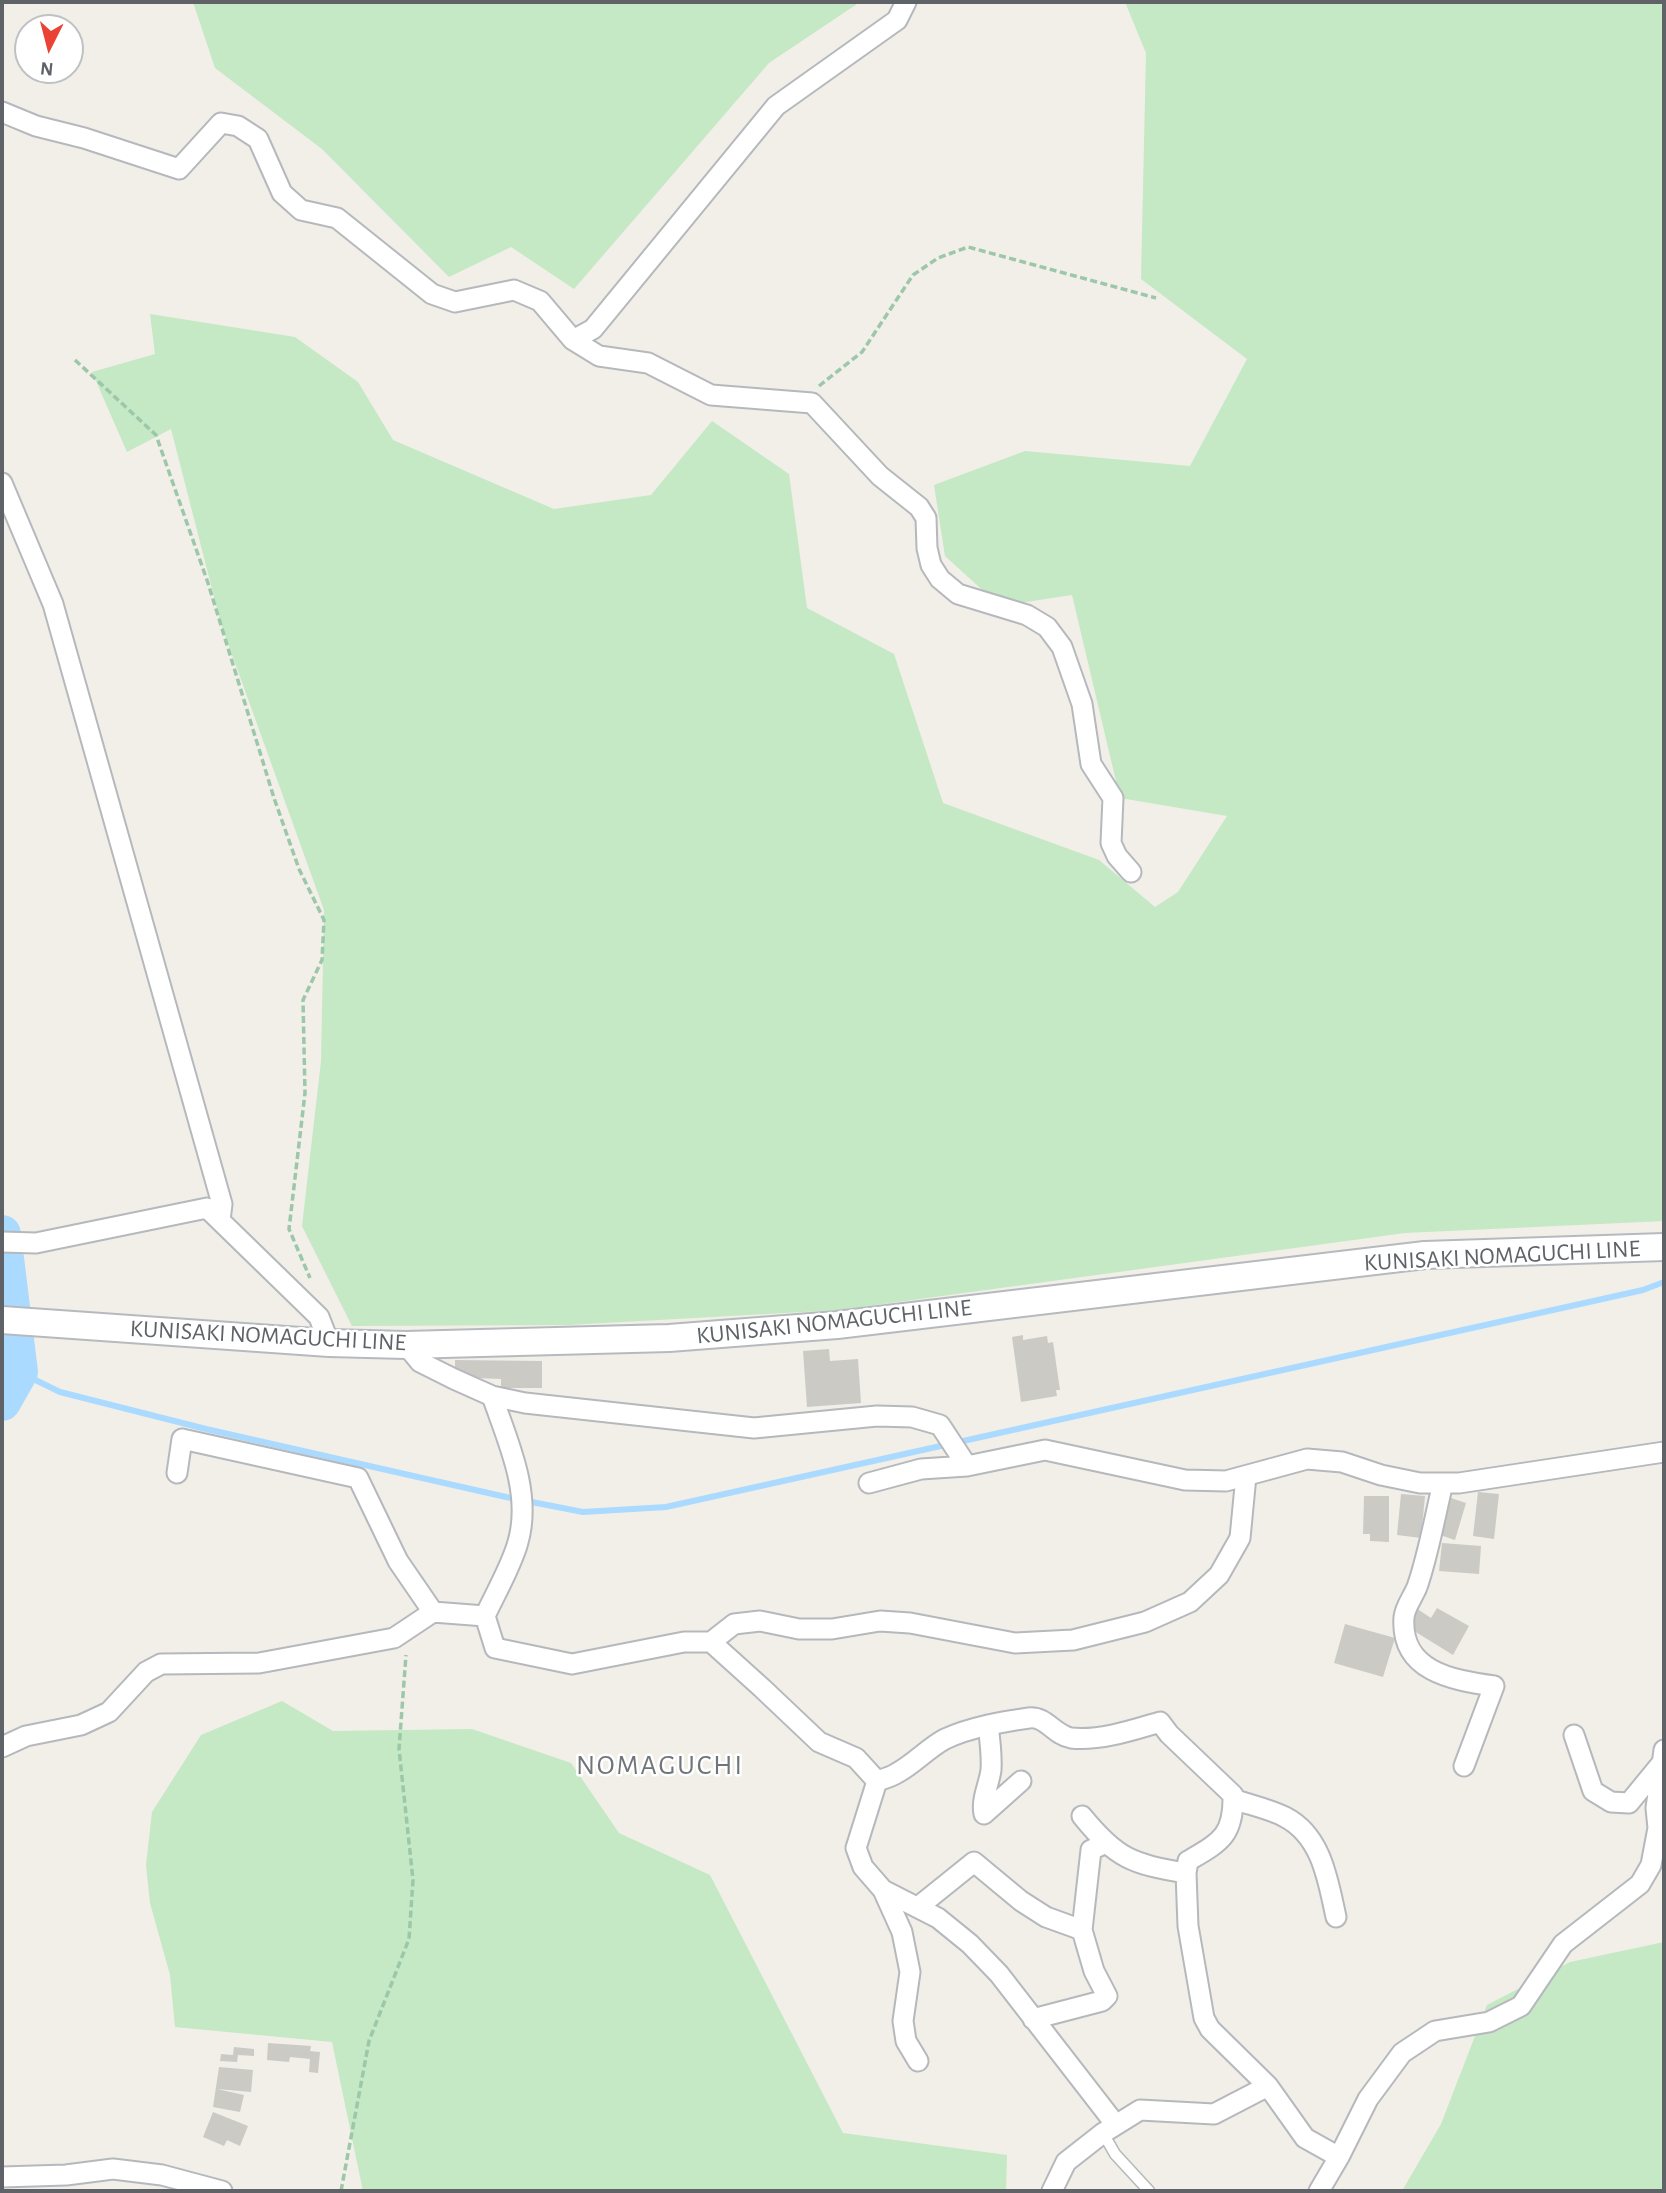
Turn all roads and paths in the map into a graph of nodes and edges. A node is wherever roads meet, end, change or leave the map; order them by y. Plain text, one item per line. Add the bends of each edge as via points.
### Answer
1 (906, 2) edge
2 (2, 112) edge
3 (1156, 298) dead end
4 (573, 340) junction
5 (75, 360) dead end
6 (807, 402) junction
7 (2, 483) edge
8 (1130, 872) dead end
9 (220, 1220) junction
10 (2, 1242) edge
11 (1664, 1247) edge
12 (319, 1317) junction
13 (2, 1320) edge
14 (329, 1343) junction
15 (406, 1345) junction
16 (492, 1396) junction
17 (1664, 1452) edge
18 (967, 1466) junction
19 (177, 1473) dead end
20 (1246, 1476) junction
21 (869, 1483) dead end
22 (1443, 1483) junction
23 (433, 1612) junction
24 (485, 1616) junction
25 (408, 1629) junction
26 (711, 1642) junction
27 (988, 1725) junction
28 (1574, 1735) dead end
29 (2, 1746) edge
30 (1663, 1757) edge
31 (1464, 1766) dead end
32 (877, 1781) junction
33 (1021, 1781) dead end
34 (1233, 1800) junction
35 (1082, 1816) dead end
36 (1106, 1843) junction
37 (1186, 1873) junction
38 (883, 1890) junction
39 (918, 1908) junction
40 (1336, 1917) dead end
41 (1082, 1930) junction
42 (1033, 2019) junction
43 (918, 2061) dead end
44 (1268, 2086) junction
45 (1110, 2129) junction
46 (1339, 2158) junction
47 (2, 2178) edge
48 (222, 2191) edge
49 (341, 2191) edge
50 (1052, 2191) edge
51 (1149, 2191) edge
52 (1319, 2191) edge

1 - 4 street via 897,20 776,106 593,329
2 - 4 street via 179,169 221,123 238,126 258,139 282,193 301,210 337,218 432,295 455,302 514,290 540,301
3 - 6 path via 968,247 938,258 913,275 862,352 810,394
4 - 6 street via 599,356 648,363 711,395
5 - 12 path via 156,435 208,583 274,798 299,869 324,919 322,960 303,1000 305,1093 289,1229 317,1297
6 - 8 street via 880,476 919,507 926,518 931,565 940,579 958,594 1027,615 1047,627 1062,647 1082,704 1091,764 1113,798 1111,843
7 - 9 street via 53,604 222,1204
9 - 10 street via 207,1208 36,1243
9 - 12 street
11 - 15 main road, KUNISAKI NOMAGUCHI LINE via 1425,1255 837,1325 682,1337
12 - 14 street
13 - 14 main road, KUNISAKI NOMAGUCHI LINE
14 - 15 main road, KUNISAKI NOMAGUCHI LINE
15 - 16 street via 420,1362
16 - 18 street via 754,1428 912,1417 940,1425
16 - 24 street via 519,1476 522,1519 518,1543
17 - 22 street
18 - 20 street via 1045,1450 1185,1480 1227,1481
18 - 21 street via 921,1469
19 - 23 street via 182,1439 358,1478 398,1561
20 - 22 street via 1307,1459 1342,1462 1420,1483
20 - 26 street via 1240,1538 1219,1575 1190,1602 1145,1622 1073,1640 1015,1643 900,1622 800,1629 760,1621 734,1624
22 - 31 street via 1417,1587 1404,1614 1405,1639 1413,1656 1433,1672 1494,1686
23 - 24 street
23 - 25 street
24 - 26 street via 495,1648 572,1664 684,1642
25 - 29 street via 394,1638 259,1663 161,1664 146,1671 109,1712 80,1725
25 - 49 path via 399,1749 413,1880 409,1940 369,2041
26 - 32 street via 819,1742 856,1758
27 - 32 street via 944,1740 896,1774
27 - 33 street via 992,1751 984,1814
27 - 34 street via 1032,1718 1069,1738 1098,1737 1160,1721
28 - 30 street via 1593,1791 1611,1801 1629,1803
30 - 46 street via 1658,1828 1651,1865 1640,1885 1563,1944 1521,2006 1489,2022 1435,2031 1402,2053 1368,2099
32 - 38 street via 856,1848 863,1867
34 - 37 street via 1228,1827 1219,1842 1188,1861
34 - 40 street via 1286,1817 1306,1833 1324,1864
35 - 36 street
36 - 37 street via 1124,1857
36 - 41 street via 1091,1850
37 - 44 street via 1188,1926 1205,2018 1210,2029
38 - 39 street
38 - 43 street via 902,1932 910,1972 903,2021 906,2041
39 - 41 street via 974,1862 1037,1912
39 - 42 street via 970,1944
41 - 42 street via 1107,1996
42 - 45 street
44 - 45 street via 1214,2114 1140,2109
44 - 46 street via 1305,2138
45 - 50 street via 1066,2162
45 - 51 lane via 1115,2154
46 - 52 street
47 - 48 street via 113,2169 162,2175

